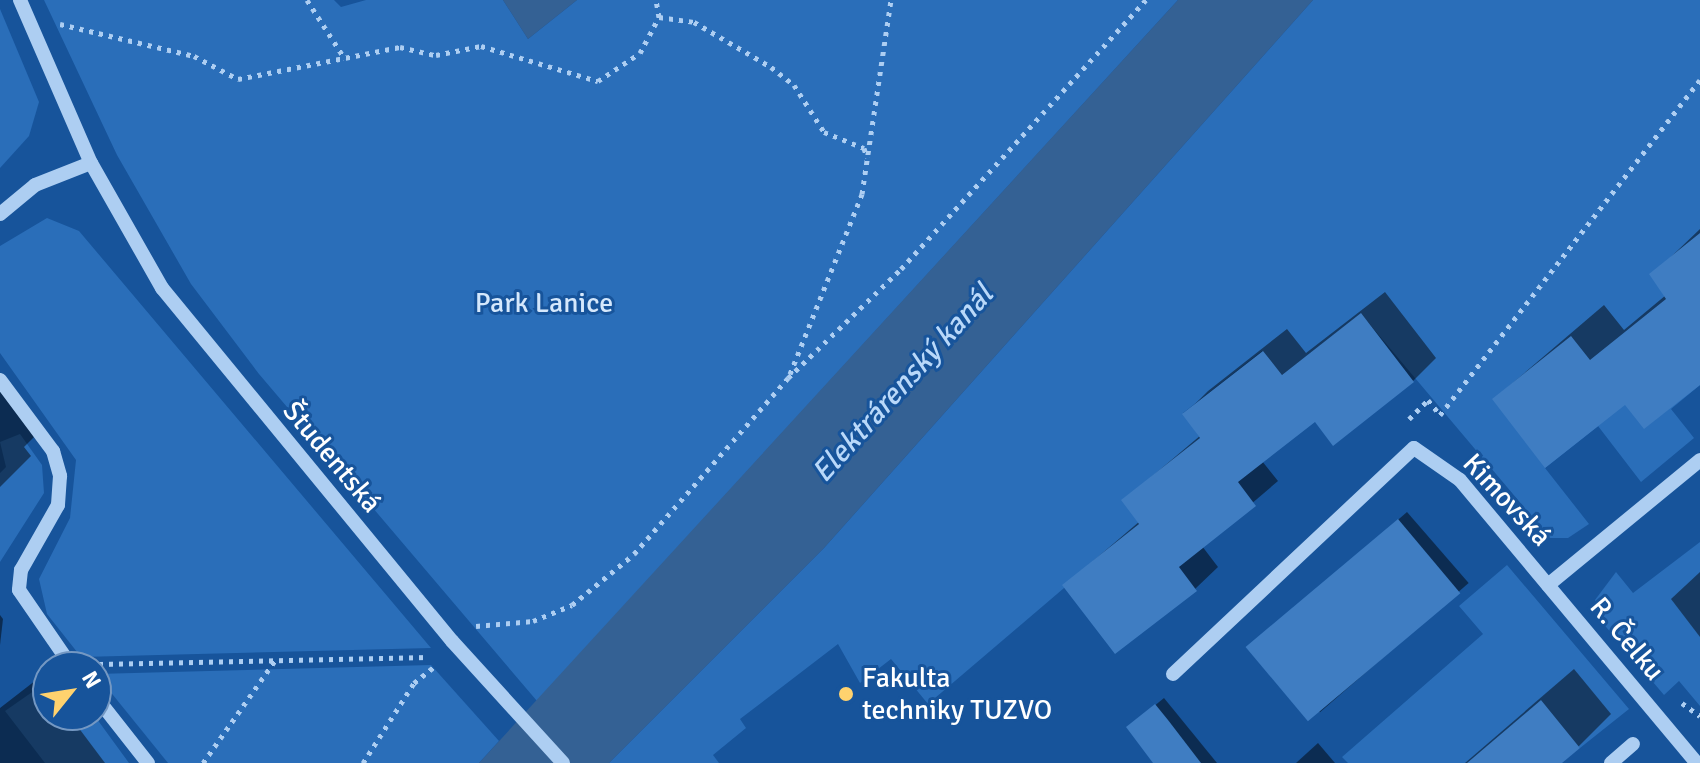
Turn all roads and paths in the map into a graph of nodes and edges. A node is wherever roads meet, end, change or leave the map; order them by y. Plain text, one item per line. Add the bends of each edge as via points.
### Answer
1 (20, 0) edge
2 (307, 0) edge
3 (656, 0) edge
4 (891, 0) edge
5 (1146, 0) edge
6 (28, 17) junction
7 (659, 17) junction
8 (345, 59) junction
9 (1700, 80) edge
10 (868, 160) junction
11 (91, 163) junction
12 (0, 214) edge
13 (788, 378) junction
14 (0, 380) edge
15 (1440, 415) dead end
16 (1700, 460) edge
17 (1548, 585) junction
18 (504, 623) dead end
19 (61, 651) edge
20 (433, 657) dead end
21 (277, 659) junction
22 (441, 663) dead end
23 (112, 665) edge
24 (1173, 674) dead end
25 (112, 717) edge
26 (1633, 744) dead end
27 (148, 763) edge
28 (203, 763) edge
29 (363, 763) edge
30 (563, 763) edge
31 (1611, 763) edge
32 (1697, 763) edge

1 - 6 street, Študentská
2 - 8 path
3 - 7 path
4 - 10 path
5 - 13 path via 901,269
6 - 8 path via 194,56 238,79
6 - 11 street, Študentská
7 - 8 path via 640,53 598,81 481,46 436,55 400,47
7 - 10 path via 694,22 771,67 794,85 824,132 864,148
9 - 15 path
10 - 13 path via 862,194
11 - 12 street via 35,185
11 - 30 street, Študentská via 162,288
13 - 18 path via 634,554 572,605
14 - 19 street via 53,451 60,476 58,505 21,570 19,590
16 - 17 street, Kimovská
17 - 24 street, Kimovská via 1460,480 1414,448
17 - 32 street, R. Čelku
20 - 21 path
21 - 23 path
21 - 28 path
22 - 29 path via 414,683
25 - 27 street
26 - 31 street

